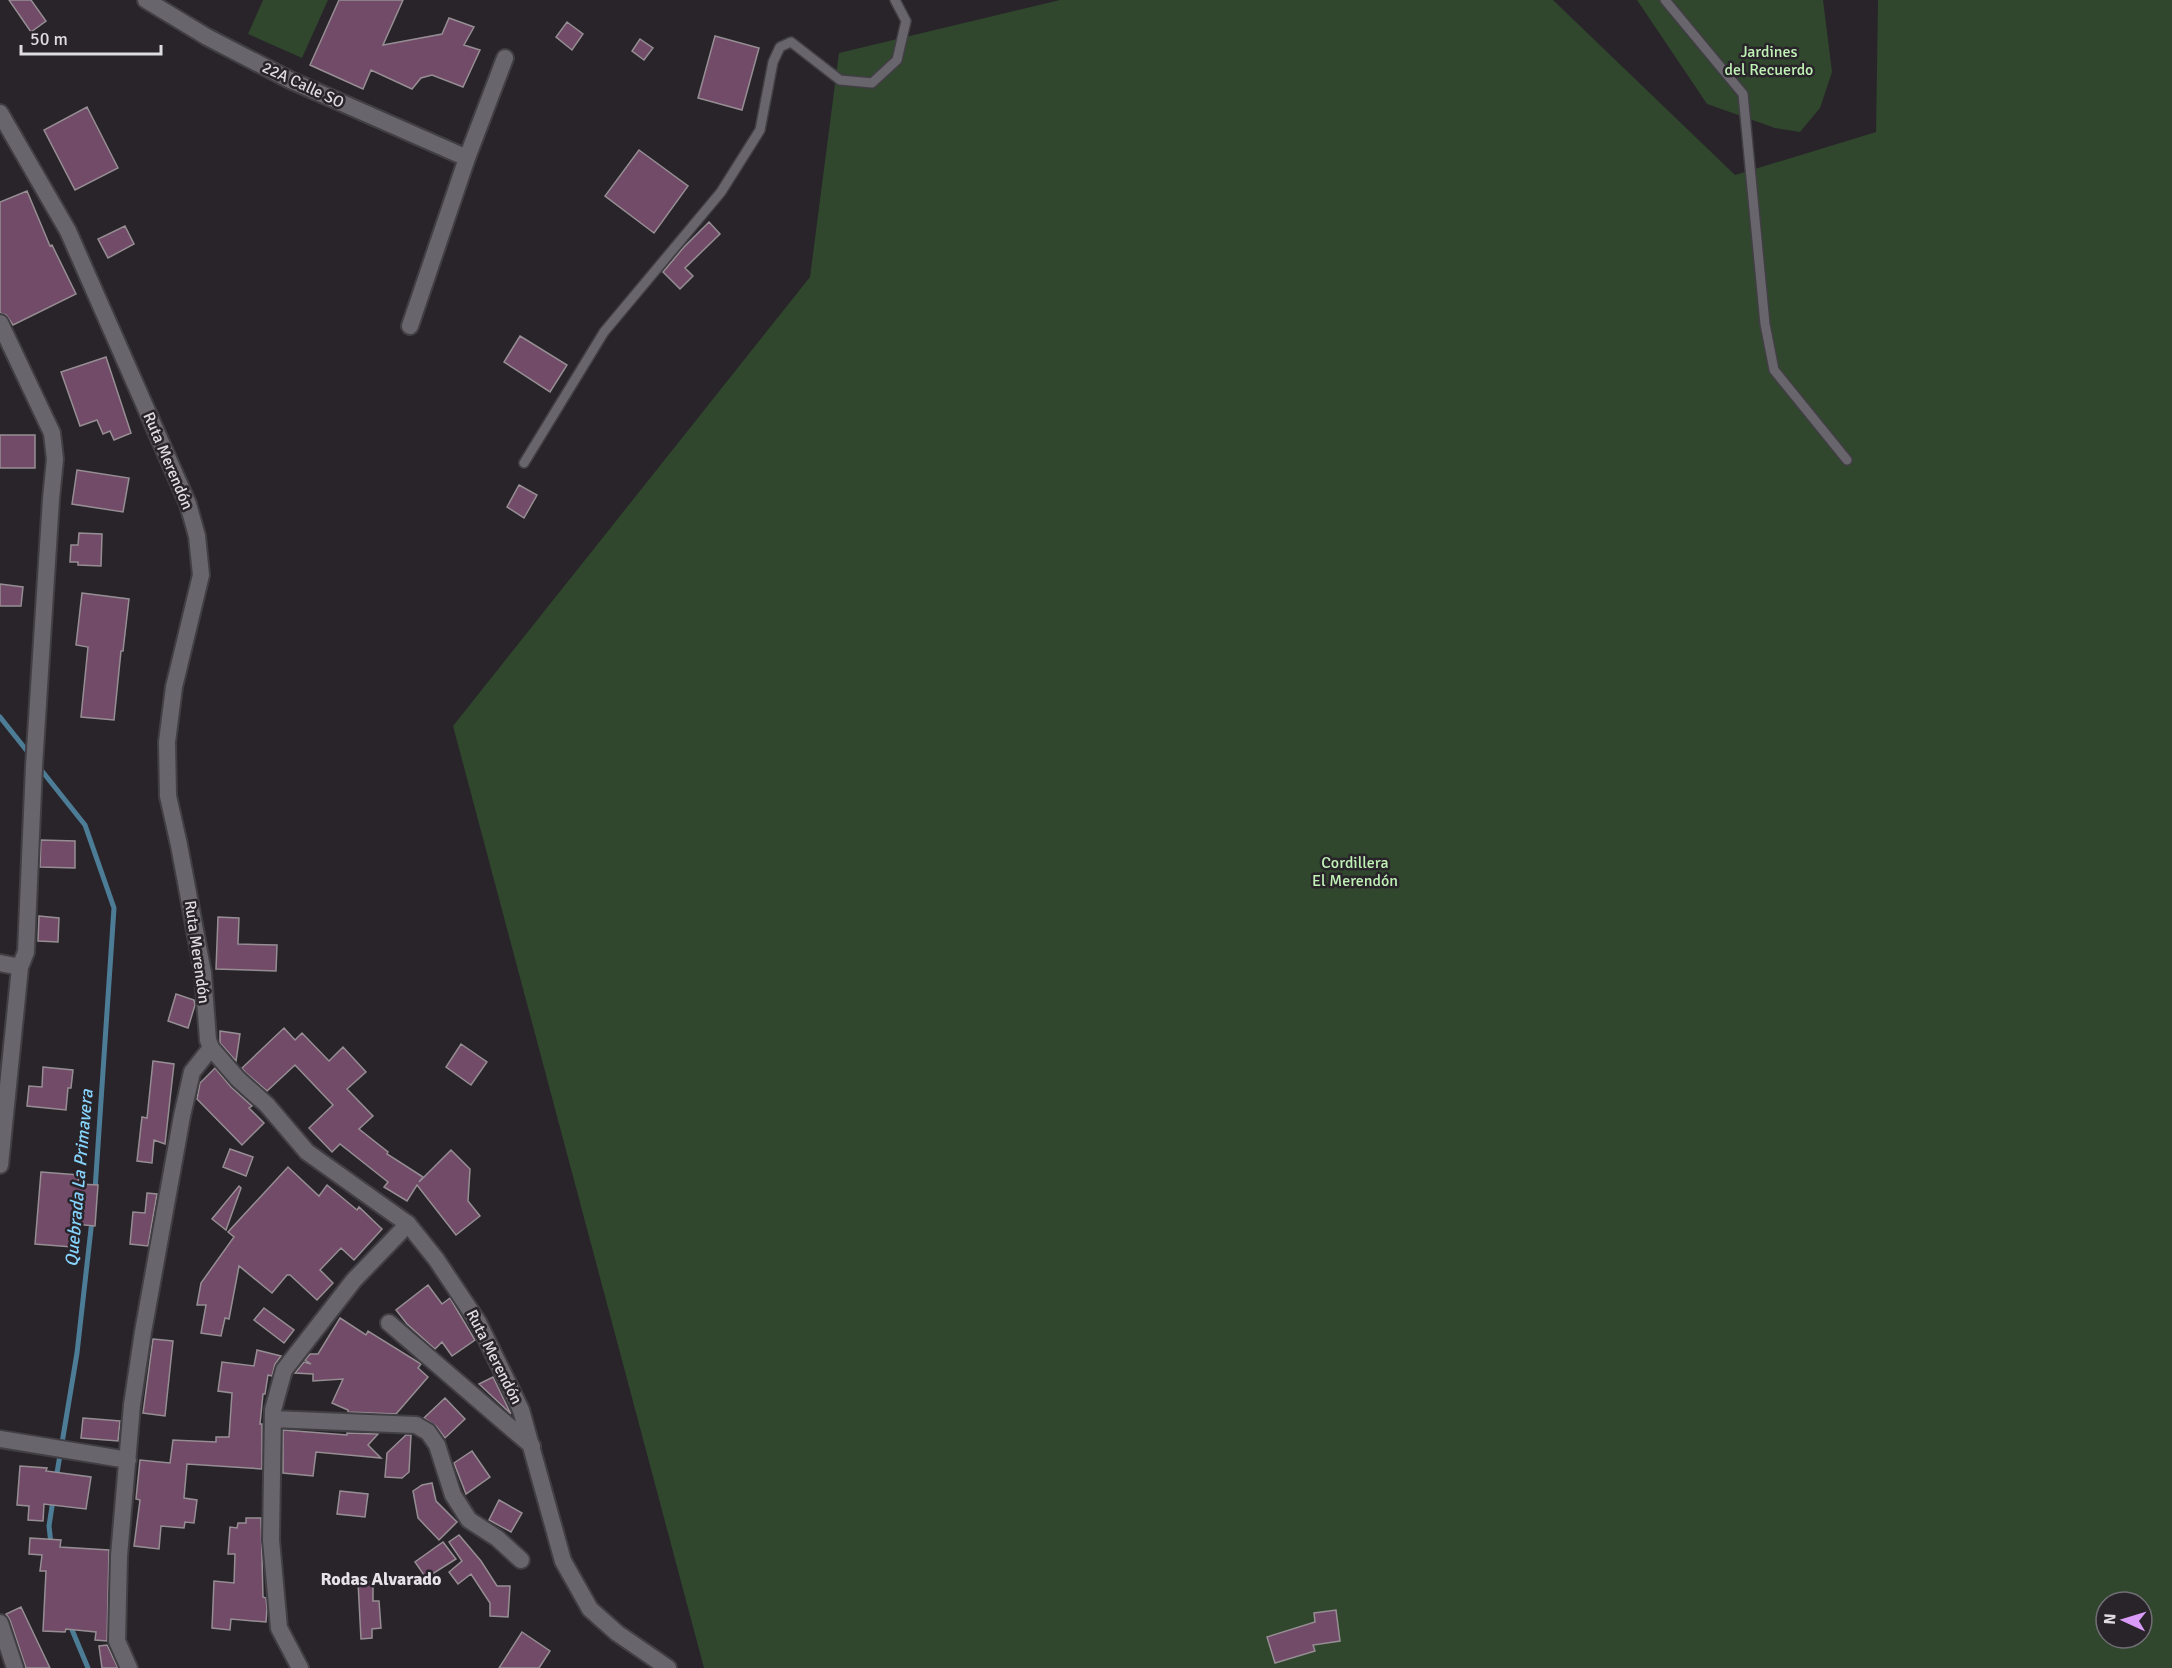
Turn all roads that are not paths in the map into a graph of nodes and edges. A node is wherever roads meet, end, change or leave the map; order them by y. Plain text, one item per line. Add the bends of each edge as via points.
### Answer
1 (146, 0) edge
2 (895, 0) edge
3 (1665, 0) edge
4 (505, 58) dead end
5 (0, 113) edge
6 (466, 158) junction
7 (0, 322) edge
8 (410, 326) dead end
9 (1847, 460) dead end
10 (524, 463) dead end
11 (0, 963) edge
12 (20, 967) junction
13 (211, 1048) junction
14 (0, 1165) edge
15 (408, 1224) junction
16 (388, 1323) dead end
17 (273, 1419) junction
18 (0, 1439) edge
19 (532, 1446) junction
20 (128, 1460) junction
21 (521, 1560) dead end
22 (0, 1623) edge
23 (15, 1668) edge
24 (129, 1668) edge
25 (300, 1668) edge
26 (668, 1668) edge

1 - 6 street, 22A Calle SO via 290,80
2 - 10 lane via 906,21 897,60 872,83 840,80 790,42 780,47 773,62 760,130 721,192 604,332
3 - 9 lane via 1743,94 1765,324 1774,370
4 - 6 street
5 - 13 street, Ruta Merendón via 68,231 188,504 197,536 201,574 174,687 167,742 168,796 203,973
6 - 8 street
7 - 12 street via 52,433 55,459 26,952
11 - 12 street
12 - 14 street
13 - 15 street, Ruta Merendón via 307,1152
13 - 20 street via 192,1072 182,1116 143,1332
15 - 17 street via 354,1280 284,1370
15 - 19 street, Ruta Merendón via 478,1322 521,1410
16 - 19 street
17 - 21 street via 416,1425 428,1432 437,1445 453,1496 469,1520
17 - 25 street via 271,1540 279,1628
18 - 20 street
19 - 26 street, Ruta Merendón via 563,1561 590,1609
20 - 24 street via 119,1556 117,1641
22 - 23 street

